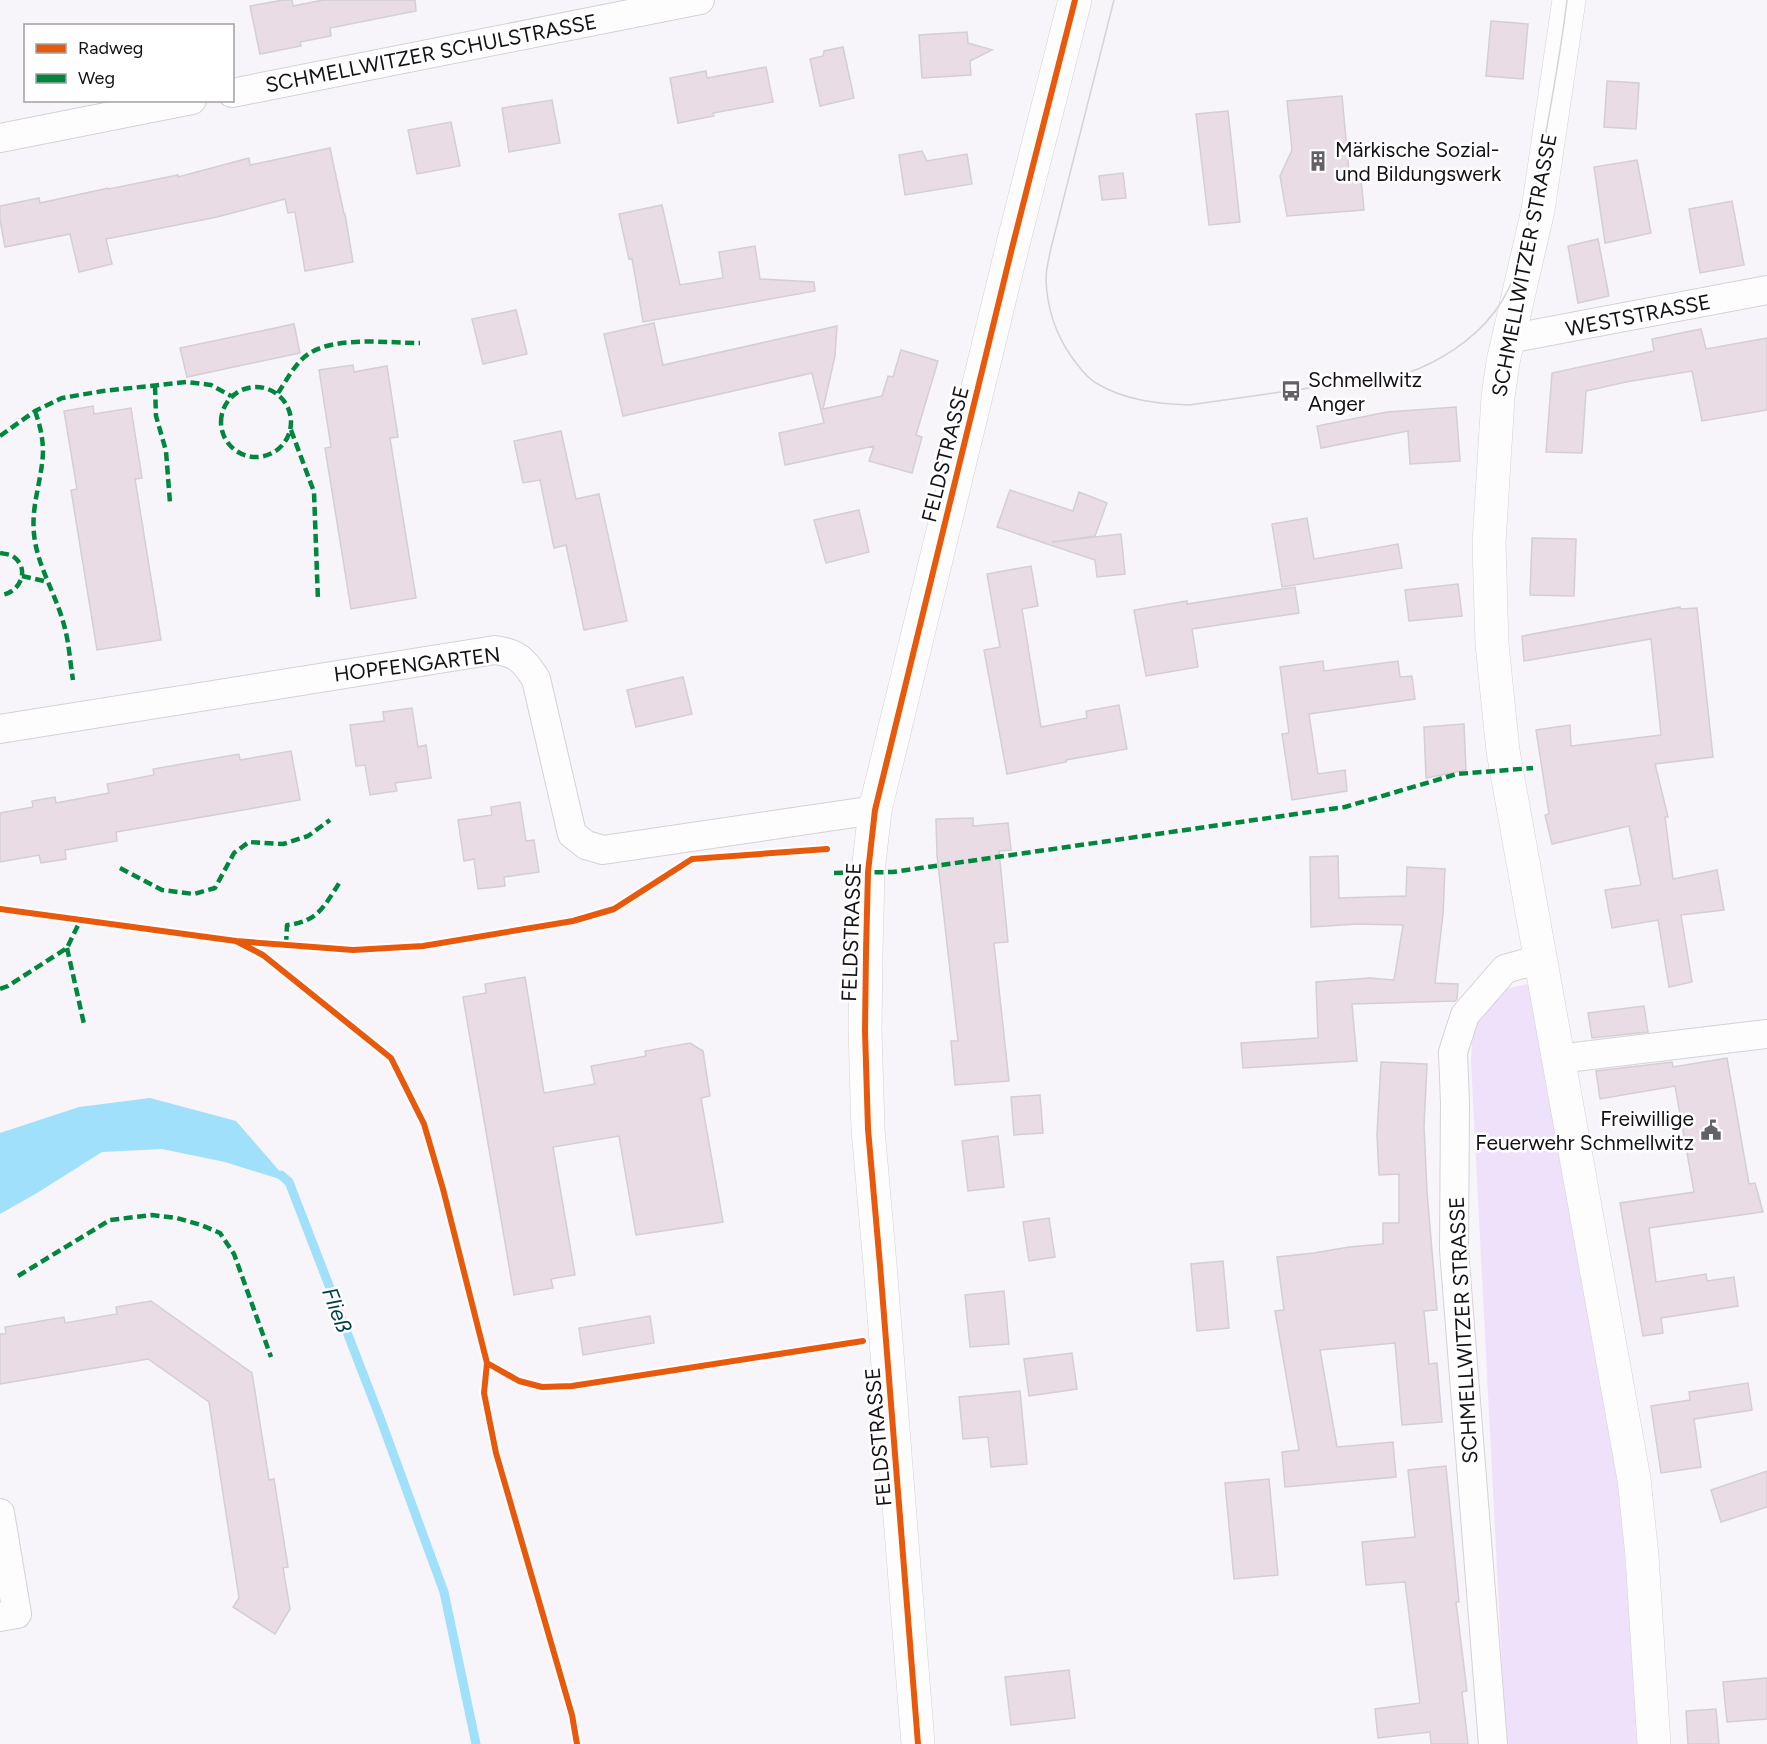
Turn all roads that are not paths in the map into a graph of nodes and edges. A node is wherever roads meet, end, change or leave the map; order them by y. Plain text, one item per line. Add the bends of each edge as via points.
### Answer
1 (700, 0) edge
2 (1075, 0) edge
3 (1569, 0) edge
4 (234, 93) edge
5 (182, 102) edge
6 (0, 138) edge
7 (1767, 290) edge
8 (1508, 339) junction
9 (0, 729) edge
10 (875, 810) junction
11 (1540, 960) junction
12 (1767, 1034) edge
13 (1558, 1059) junction
14 (0, 1513) edge
15 (0, 1617) edge
16 (918, 1744) edge
17 (1492, 1744) edge
18 (1654, 1744) edge

1 - 4 street, SCHMELLWITZER SCHULSTRASSE
2 - 10 street, FELDSTRASSE
3 - 8 street, SCHMELLWITZER STRASSE via 1538,210
5 - 6 street
7 - 8 street, WESTSTRASSE
8 - 11 street, SCHMELLWITZER STRASSE via 1498,397 1489,543 1492,644 1503,751
9 - 10 street, HOPFENGARTEN via 508,651 519,657 536,679 572,834 586,845 603,850
10 - 16 street, FELDSTRASSE via 868,872 866,952 868,1129
11 - 13 street, SCHMELLWITZER STRASSE
11 - 17 street, SCHMELLWITZER STRASSE via 1505,969 1465,1016 1452,1052 1454,1250
12 - 13 street
13 - 18 street, SCHMELLWITZER STRASSE via 1634,1479
14 - 15 street via 17,1614

